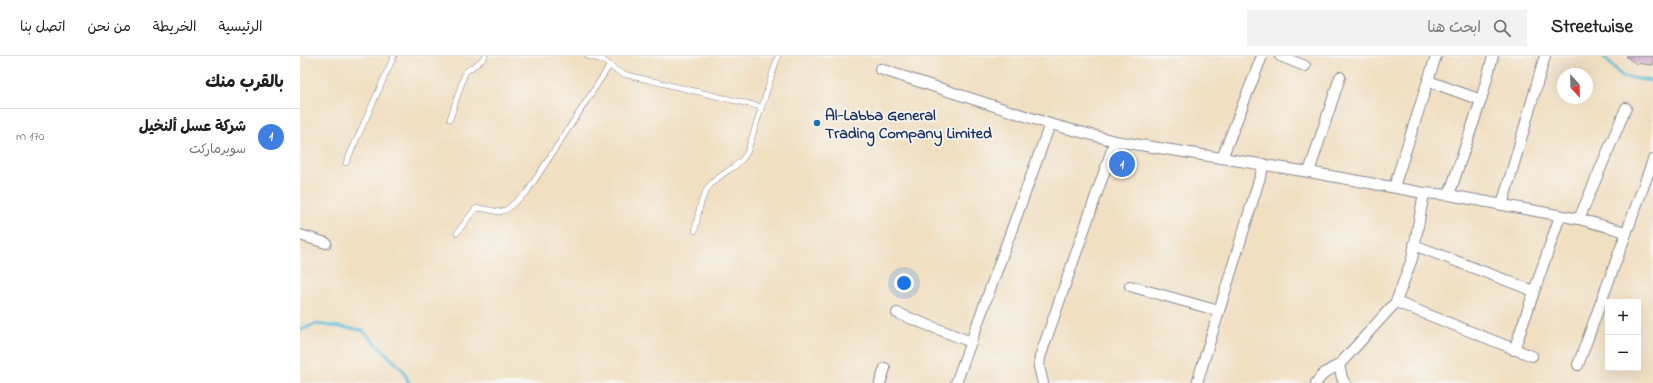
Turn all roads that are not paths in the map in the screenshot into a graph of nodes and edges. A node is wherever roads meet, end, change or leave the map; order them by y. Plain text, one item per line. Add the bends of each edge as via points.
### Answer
1 (394, 56) edge
2 (485, 56) edge
3 (588, 56) edge
4 (778, 56) edge
5 (1262, 56) edge
6 (1280, 56) edge
7 (1436, 56) edge
8 (1493, 56) edge
9 (1544, 56) edge
10 (610, 66) junction
11 (1305, 66) dead end
12 (880, 70) dead end
13 (1340, 77) dead end
14 (1428, 82) junction
15 (1481, 100) junction
16 (762, 107) junction
17 (1626, 108) dead end
18 (450, 119) dead end
19 (1050, 124) junction
20 (1115, 141) junction
21 (1222, 158) junction
22 (1653, 160) edge
23 (346, 163) dead end
24 (1264, 164) junction
25 (1309, 172) junction
26 (1394, 187) junction
27 (1424, 193) junction
28 (1450, 195) junction
29 (1502, 205) junction
30 (1560, 216) junction
31 (1579, 219) junction
32 (695, 231) dead end
33 (1626, 232) junction
34 (457, 233) dead end
35 (300, 235) edge
36 (326, 243) dead end
37 (1414, 245) junction
38 (1130, 286) dead end
39 (1534, 291) junction
40 (1396, 302) junction
41 (1219, 311) junction
42 (898, 313) dead end
43 (971, 342) junction
44 (1514, 350) junction
45 (1532, 356) dead end
46 (1340, 365) junction
47 (1578, 365) dead end
48 (885, 368) dead end
49 (883, 382) edge
50 (956, 383) edge
51 (1043, 383) edge
52 (1197, 383) edge
53 (1316, 383) edge
54 (1345, 383) edge

1 - 23 lane
2 - 18 lane via 465,73
3 - 10 lane via 603,60
4 - 16 lane
5 - 21 street
6 - 11 street
7 - 14 street
8 - 15 street
9 - 29 street
10 - 16 lane via 623,74
10 - 34 lane via 527,192 506,210 499,212 475,209
12 - 19 street
13 - 25 street
14 - 15 street
14 - 26 street
15 - 28 street
16 - 32 lane via 744,158 706,190
17 - 31 street
19 - 20 street
19 - 43 street
20 - 21 street
20 - 51 street via 1040,357 1039,367
21 - 24 street
22 - 33 street
24 - 25 street
24 - 41 street
25 - 26 street
26 - 27 street
27 - 28 street
27 - 37 street
28 - 29 street
29 - 30 street
30 - 31 street
30 - 39 street
31 - 33 street
33 - 47 street
35 - 36 street
37 - 39 street
37 - 40 street via 1406,277
38 - 41 street
39 - 44 street
40 - 44 street
40 - 46 street
41 - 52 street
42 - 43 street
43 - 50 street
44 - 45 street
46 - 53 street via 1328,370
46 - 54 street
48 - 49 street

